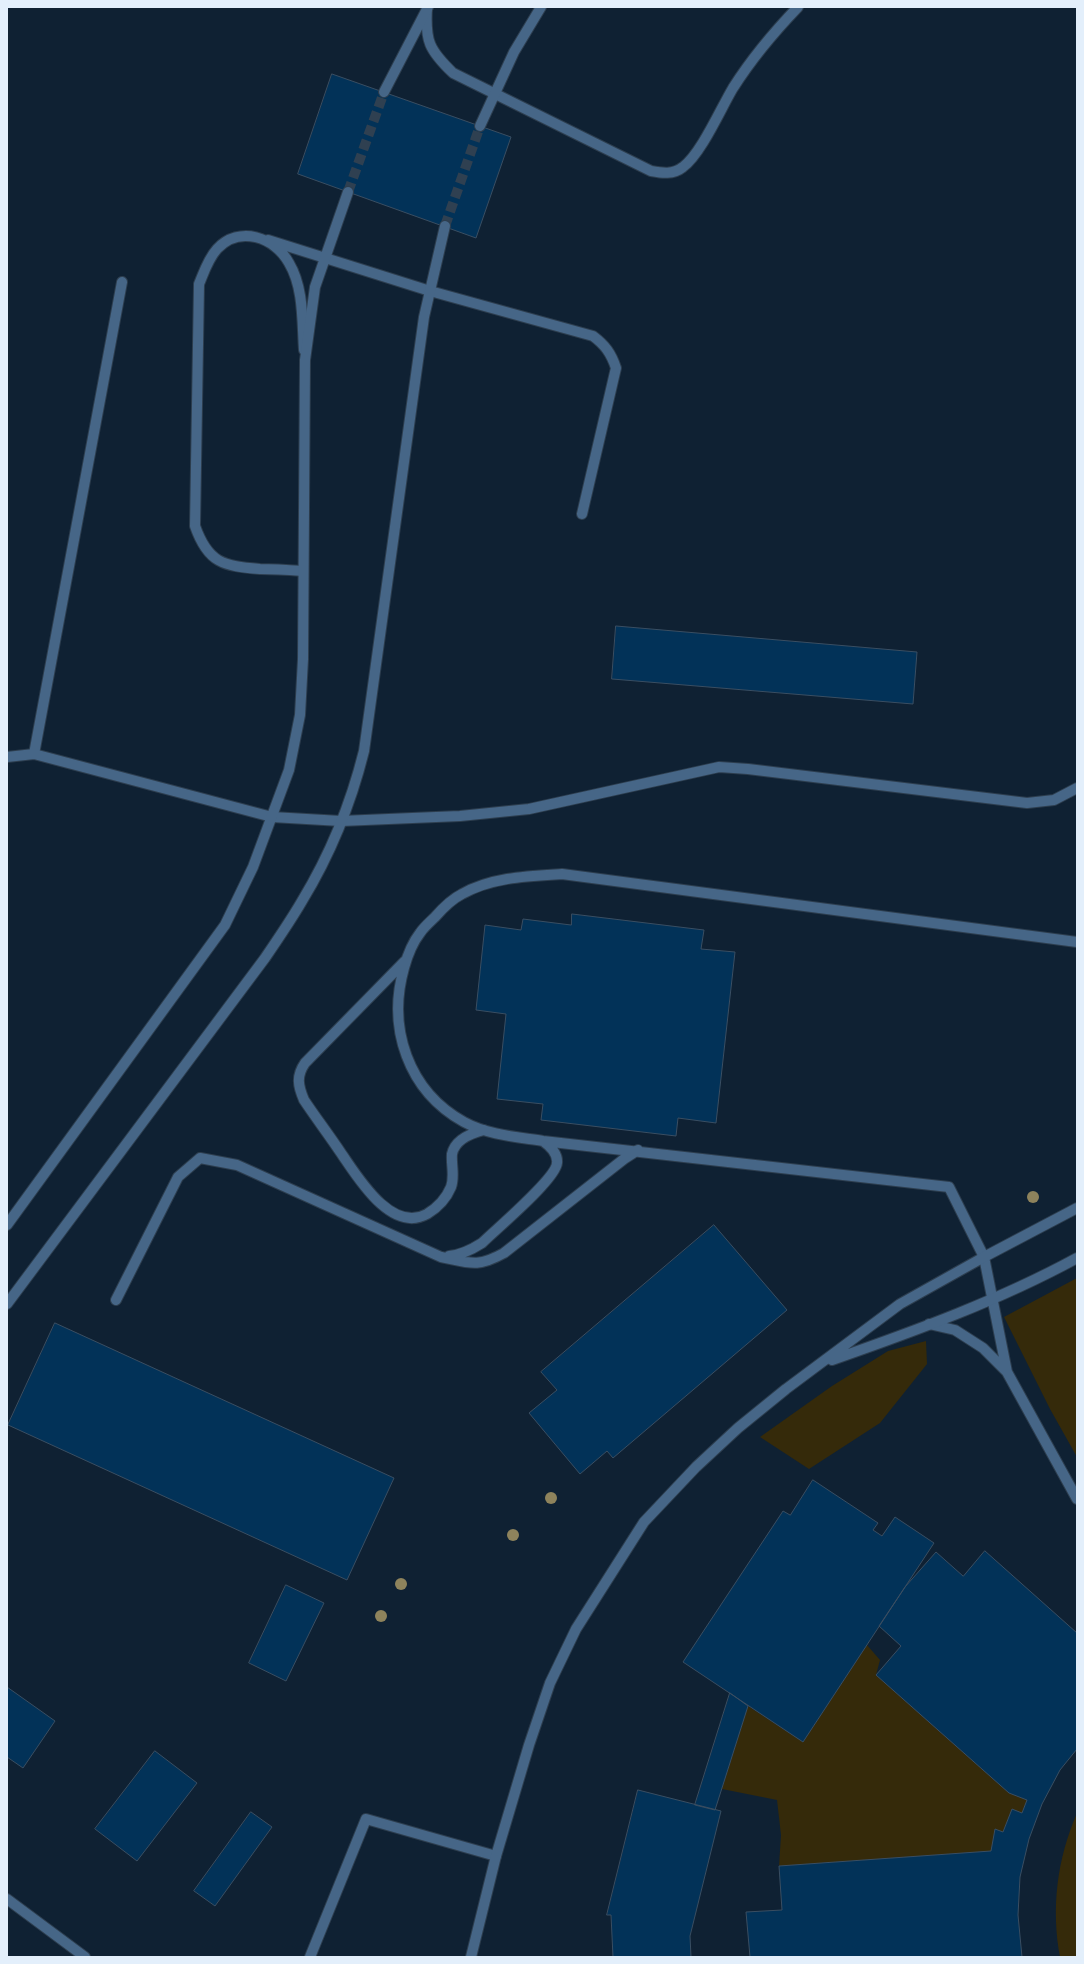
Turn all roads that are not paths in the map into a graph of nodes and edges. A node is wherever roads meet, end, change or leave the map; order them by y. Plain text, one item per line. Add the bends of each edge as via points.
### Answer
1 (541, 7) edge
2 (798, 7) edge
3 (427, 8) edge
4 (384, 92) tunnel mouth
5 (495, 93) junction
6 (480, 126) tunnel mouth
7 (348, 192) tunnel mouth
8 (445, 226) tunnel mouth
9 (253, 235) junction
10 (326, 256) junction
11 (122, 282) dead end
12 (430, 291) junction
13 (305, 360) junction
14 (582, 514) dead end
15 (304, 571) junction
16 (34, 754) junction
17 (7, 758) edge
18 (1077, 788) edge
19 (272, 816) junction
20 (341, 821) junction
21 (1077, 942) edge
22 (407, 959) junction
23 (484, 1130) junction
24 (543, 1141) junction
25 (638, 1150) junction
26 (1077, 1208) edge
27 (7, 1225) edge
28 (441, 1257) junction
29 (984, 1257) junction
30 (1077, 1258) edge
31 (993, 1298) junction
32 (116, 1300) dead end
33 (7, 1304) edge
34 (929, 1324) junction
35 (822, 1363) junction
36 (1007, 1372) junction
37 (1077, 1499) edge
38 (496, 1856) junction
39 (7, 1899) edge
40 (85, 1957) edge
41 (310, 1957) edge
42 (471, 1957) edge

1 - 5 street via 514,52
2 - 5 street via 772,34 734,87 693,158 673,173 651,171
3 - 4 street
3 - 5 street via 427,36 432,50 454,73
5 - 6 street
7 - 10 street
8 - 12 street
9 - 10 street
9 - 13 street via 271,244 289,262 299,288
9 - 15 street via 234,238 218,248 206,266 199,284 195,526 201,542 221,562 234,567
10 - 12 street
10 - 13 street via 315,288
11 - 16 street
12 - 14 street via 593,336 608,350 616,368
12 - 20 street via 424,317 364,751 355,787
13 - 15 street
15 - 19 street via 300,715 289,770
16 - 17 street
16 - 19 street
18 - 20 street via 1054,800 1027,803 719,767 529,809 460,816
19 - 20 street
19 - 27 street via 253,867 225,925
20 - 33 street via 303,900 265,958
21 - 22 street via 562,874 493,881 462,894 420,933
22 - 23 street via 398,988 397,1013 406,1055 418,1078 434,1098 464,1122
22 - 23 street via 305,1063 299,1072 298,1088 370,1195 384,1208 398,1215 414,1218 434,1210 450,1187 453,1176 452,1153 464,1136
23 - 24 street
24 - 25 street
24 - 28 street via 550,1146 557,1163 555,1171 482,1243 457,1256
25 - 28 street via 488,1262 472,1263
25 - 29 street via 949,1187
26 - 29 street
28 - 32 street via 237,1165 200,1158 178,1177
29 - 31 street
29 - 35 street via 900,1304
30 - 31 street
31 - 34 street
31 - 36 street
34 - 35 street
34 - 36 street via 955,1330 983,1348
35 - 38 street via 738,1428 696,1467 644,1522 576,1629 550,1683 528,1745
36 - 37 street
38 - 41 street via 366,1819
38 - 42 street
39 - 40 street

